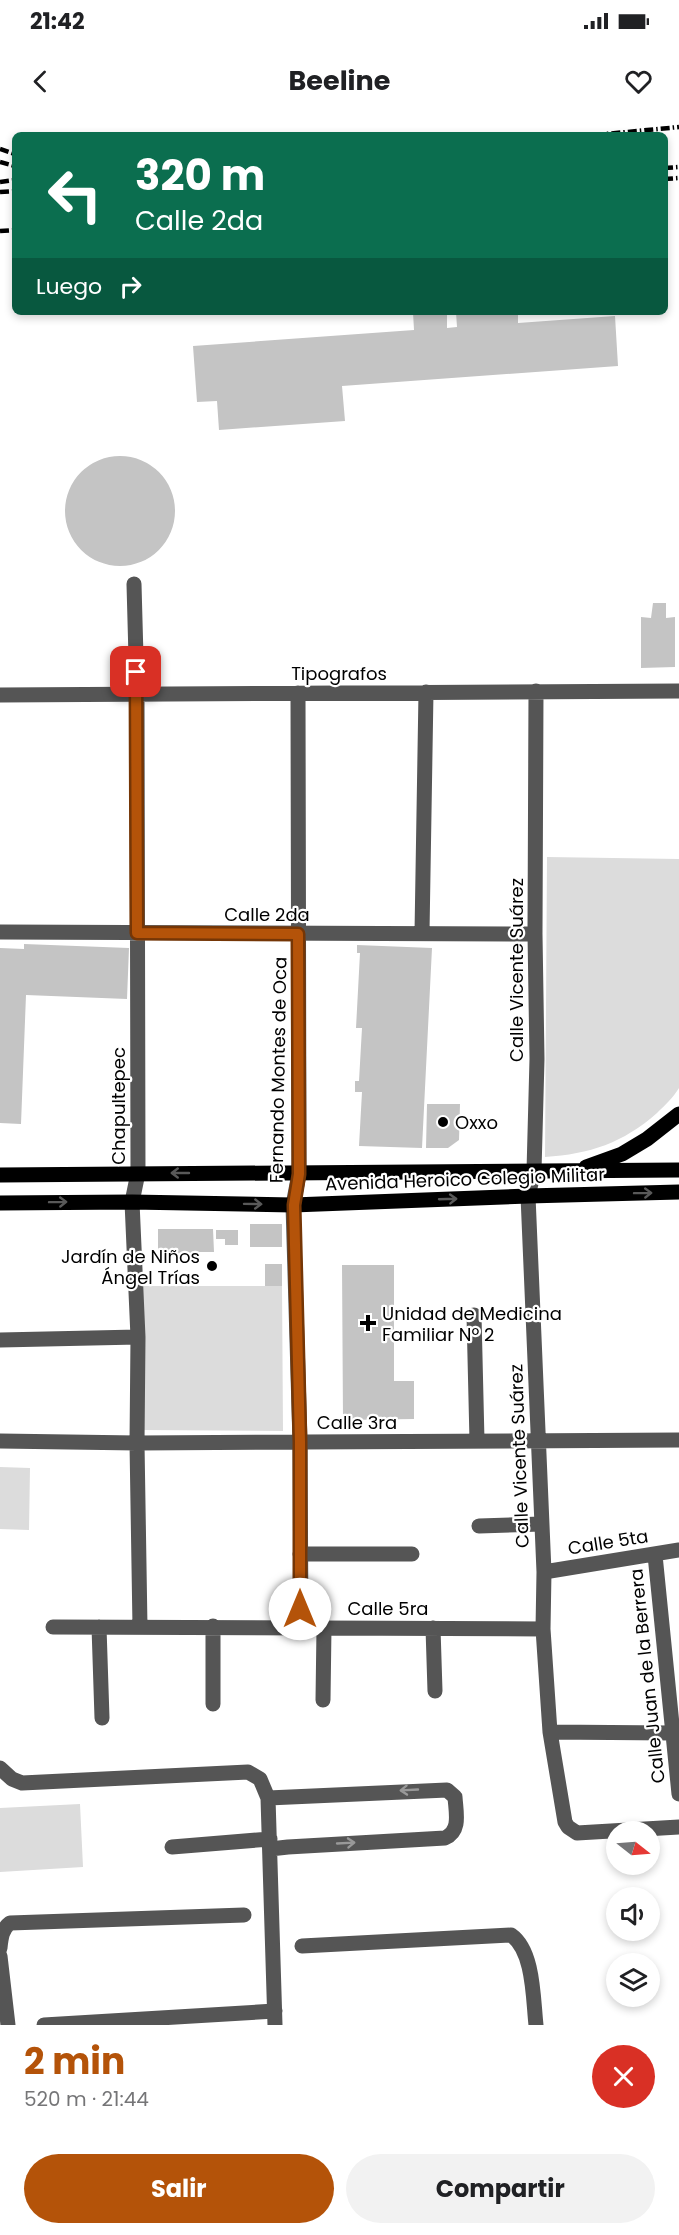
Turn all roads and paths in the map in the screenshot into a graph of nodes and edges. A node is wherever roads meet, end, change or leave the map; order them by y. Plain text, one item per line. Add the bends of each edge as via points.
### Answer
1 (134, 584) dead end
2 (679, 691) edge
3 (426, 692) junction
4 (536, 692) junction
5 (298, 693) junction
6 (137, 694) junction
7 (0, 695) edge
8 (0, 932) edge
9 (137, 933) junction
10 (422, 933) junction
11 (298, 934) junction
12 (535, 934) junction
13 (679, 1114) edge
14 (576, 1170) junction
15 (679, 1170) edge
16 (534, 1171) junction
17 (138, 1173) junction
18 (299, 1174) junction
19 (0, 1175) edge
20 (679, 1192) edge
21 (528, 1196) junction
22 (132, 1202) junction
23 (0, 1203) edge
24 (294, 1205) junction
25 (474, 1315) dead end
26 (138, 1337) junction
27 (0, 1340) edge
28 (538, 1439) junction
29 (679, 1440) edge
30 (0, 1441) edge
31 (477, 1441) junction
32 (300, 1442) junction
33 (137, 1443) junction
34 (542, 1524) junction
35 (478, 1526) dead end
36 (679, 1550) edge
37 (300, 1554) junction
38 (412, 1554) dead end
39 (655, 1554) junction
40 (544, 1572) junction
41 (213, 1626) junction
42 (53, 1627) dead end
43 (99, 1627) junction
44 (140, 1627) junction
45 (301, 1628) junction
46 (324, 1628) junction
47 (433, 1628) junction
48 (543, 1629) junction
49 (435, 1691) dead end
50 (323, 1700) dead end
51 (213, 1704) dead end
52 (102, 1718) dead end
53 (550, 1732) junction
54 (672, 1733) junction
55 (0, 1768) edge
56 (679, 1794) edge
57 (268, 1798) junction
58 (679, 1827) edge
59 (270, 1844) junction
60 (172, 1847) dead end
61 (244, 1915) dead end
62 (302, 1946) dead end
63 (0, 1948) edge
64 (0, 1956) edge
65 (275, 2018) edge
66 (8, 2025) edge
67 (44, 2025) edge
68 (536, 2025) edge

1 - 6 street, Chapultepec
2 - 4 street, Tipografos
3 - 4 street, Tipografos
3 - 5 street, Tipografos
3 - 10 street
4 - 12 street, Calle Vicente Suárez
5 - 6 street, Tipografos
5 - 11 street, Fernando Montes de Oca
6 - 7 street, Tipografos
6 - 9 street, Chapultepec
8 - 9 street, Calle 2da
9 - 11 street, Calle 2da
9 - 17 street, Chapultepec
10 - 11 street, Calle 2da
10 - 12 street, Calle 2da
11 - 18 street, Fernando Montes de Oca
12 - 16 street, Calle Vicente Suárez
13 - 14 main road via 622,1154
14 - 15 main road, Avenida Heroico Colegio Militar
14 - 16 main road, Avenida Heroico Colegio Militar
16 - 18 main road, Avenida Heroico Colegio Militar
16 - 21 street, Calle Vicente Suárez
18 -> 17 main road, Avenida Heroico Colegio Militar
17 - 19 main road, Avenida Heroico Colegio Militar
17 - 22 street, Chapultepec
18 - 24 street, Fernando Montes de Oca
21 -> 20 main road, Avenida Heroico Colegio Militar
24 -> 21 main road, Avenida Heroico Colegio Militar
21 - 28 street, Calle Vicente Suárez
23 -> 22 main road, Avenida Heroico Colegio Militar
22 -> 24 main road, Avenida Heroico Colegio Militar
22 - 26 street, Chapultepec
24 - 32 street, Fernando Montes de Oca
25 - 31 street
26 - 27 street
26 - 33 street, Chapultepec
28 - 29 street, Calle 3ra
28 - 31 street, Calle 3ra
28 - 34 street, Calle Vicente Suárez
30 - 33 street, Calle 3ra
31 - 32 street, Calle 3ra
32 - 33 street, Calle 3ra
32 - 37 street, Fernando Montes de Oca
33 - 44 street, Chapultepec
34 - 35 street
34 - 40 street, Calle Vicente Suárez
36 - 39 street, Calle 5ta
37 - 38 street
37 - 45 street, Fernando Montes de Oca
39 - 40 street, Calle 5ta
39 - 54 street, Calle Juan de la Berrera
40 - 48 street, Calle Vicente Suárez
41 - 44 street, Calle 5ra
41 - 45 street, Calle 5ra
41 - 51 street
42 - 43 street, Calle 5ra
43 - 44 street, Calle 5ra
43 - 52 street
45 - 46 street, Calle 5ra
46 - 47 street, Calle 5ra
46 - 50 street
47 - 48 street, Calle 5ra
47 - 49 street
48 - 53 street, Calle Vicente Suárez
53 - 54 street
53 - 58 street, Calle Vicente Suárez via 568,1827 577,1833
54 - 56 street, Calle Juan de la Berrera
55 - 57 street via 22,1783 248,1772 260,1779
57 - 59 street
59 -> 57 street via 445,1838 453,1835 456,1827 455,1797 447,1790
59 - 60 street
59 - 65 street
61 - 63 street via 10,1923 1,1937
62 - 68 street via 511,1935 520,1942 529,1966
64 - 66 street
65 - 67 street

